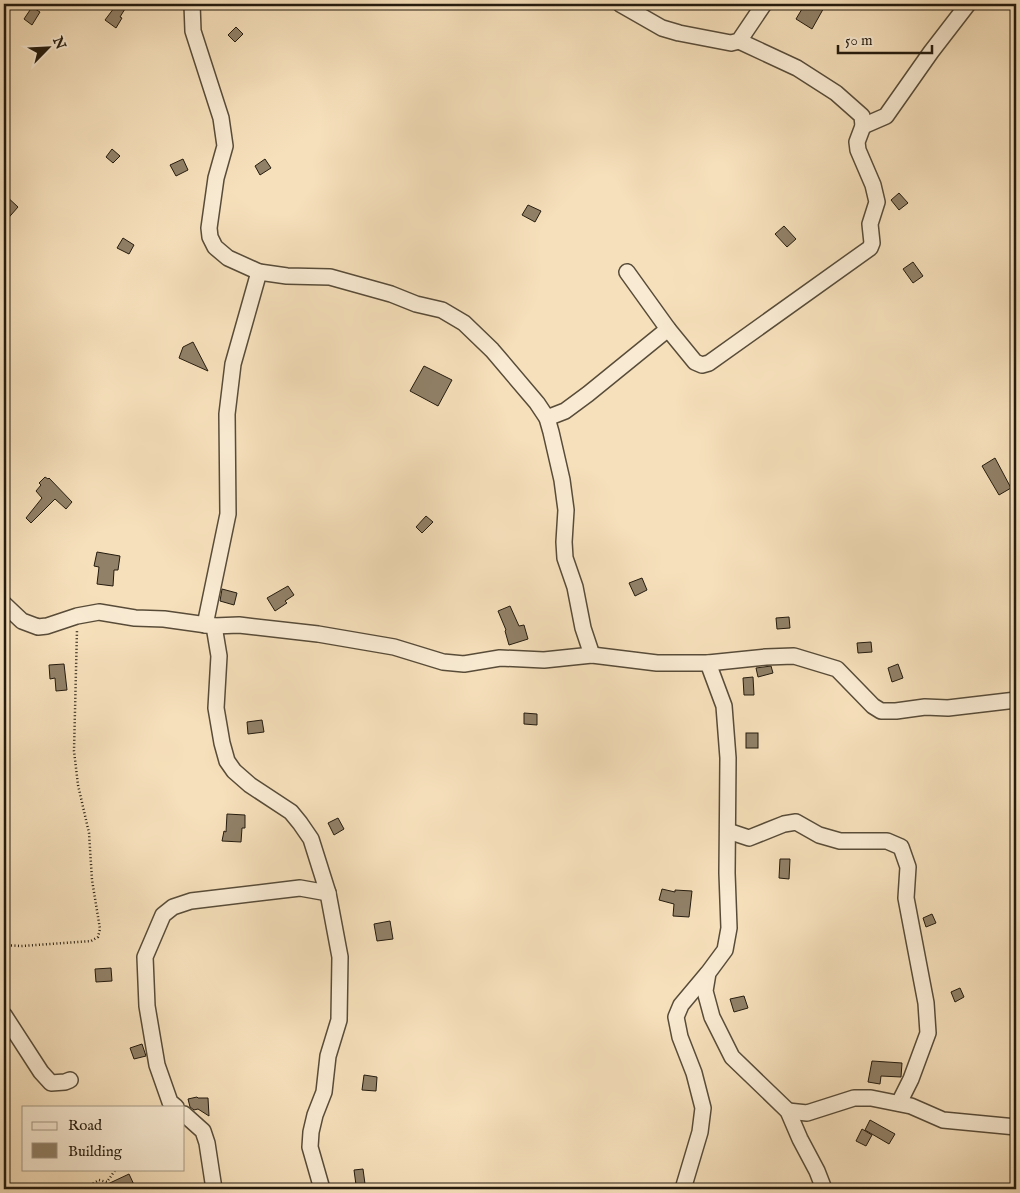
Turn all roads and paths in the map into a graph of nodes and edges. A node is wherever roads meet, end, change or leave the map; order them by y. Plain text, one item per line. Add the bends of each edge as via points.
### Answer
1 (192, 4) edge
2 (620, 4) edge
3 (764, 4) edge
4 (968, 4) edge
5 (739, 41) junction
6 (863, 126) junction
7 (260, 272) junction
8 (628, 272) dead end
9 (668, 329) junction
10 (547, 418) junction
11 (4, 604) edge
12 (77, 616) junction
13 (209, 625) junction
14 (592, 655) junction
15 (708, 663) junction
16 (1016, 700) edge
17 (728, 831) junction
18 (328, 893) junction
19 (4, 945) edge
20 (708, 973) junction
21 (4, 1015) edge
22 (70, 1080) dead end
23 (900, 1103) junction
24 (175, 1106) edge
25 (788, 1111) junction
26 (185, 1115) edge
27 (1016, 1127) edge
28 (115, 1170) edge
29 (84, 1189) edge
30 (214, 1189) edge
31 (322, 1189) edge
32 (683, 1189) edge
33 (824, 1189) edge

1 - 7 street via 193,31 221,118 225,146 216,178 210,237 215,247 228,258
2 - 5 street via 670,30 731,43
3 - 5 street
4 - 6 street via 886,116
5 - 6 street via 797,68 836,93 862,116
6 - 9 street via 857,142 858,150 877,202 870,224 870,248 709,364 702,366 694,362
7 - 10 street via 330,277 442,310 464,323 492,350
7 - 13 street via 233,364 227,414 228,514
8 - 9 street
9 - 10 street via 565,411
10 - 14 street via 566,510 565,558
11 - 12 street via 22,621 38,627
12 - 13 street via 99,612
12 - 19 path via 74,751 89,833 100,929 98,937 91,941
13 - 14 street via 318,634 394,647 443,662 464,664 500,658 544,660
13 - 18 street via 219,656 216,708 228,761 234,771 300,823 311,839
14 - 15 street via 656,664
15 - 16 street via 794,656 821,663 837,669 881,711
15 - 17 street via 724,706
17 - 20 street via 729,928 725,950
17 - 23 street via 749,838 796,822 840,841 887,841 901,847 908,867 906,898 923,986 928,1033
18 - 24 street via 300,888 191,901 173,906 163,915 145,957 146,1006 157,1065 170,1102
18 - 31 street via 340,957 339,1020 328,1056 324,1092 311,1132 310,1147
20 - 25 street via 705,991 712,1017 732,1056
20 - 32 street via 681,1005 676,1017 703,1108 700,1132
21 - 22 street via 51,1083
23 - 25 street via 854,1098 807,1113
23 - 27 street via 943,1120
25 - 33 street
26 - 30 street via 203,1131
28 - 29 path via 107,1182 99,1180

